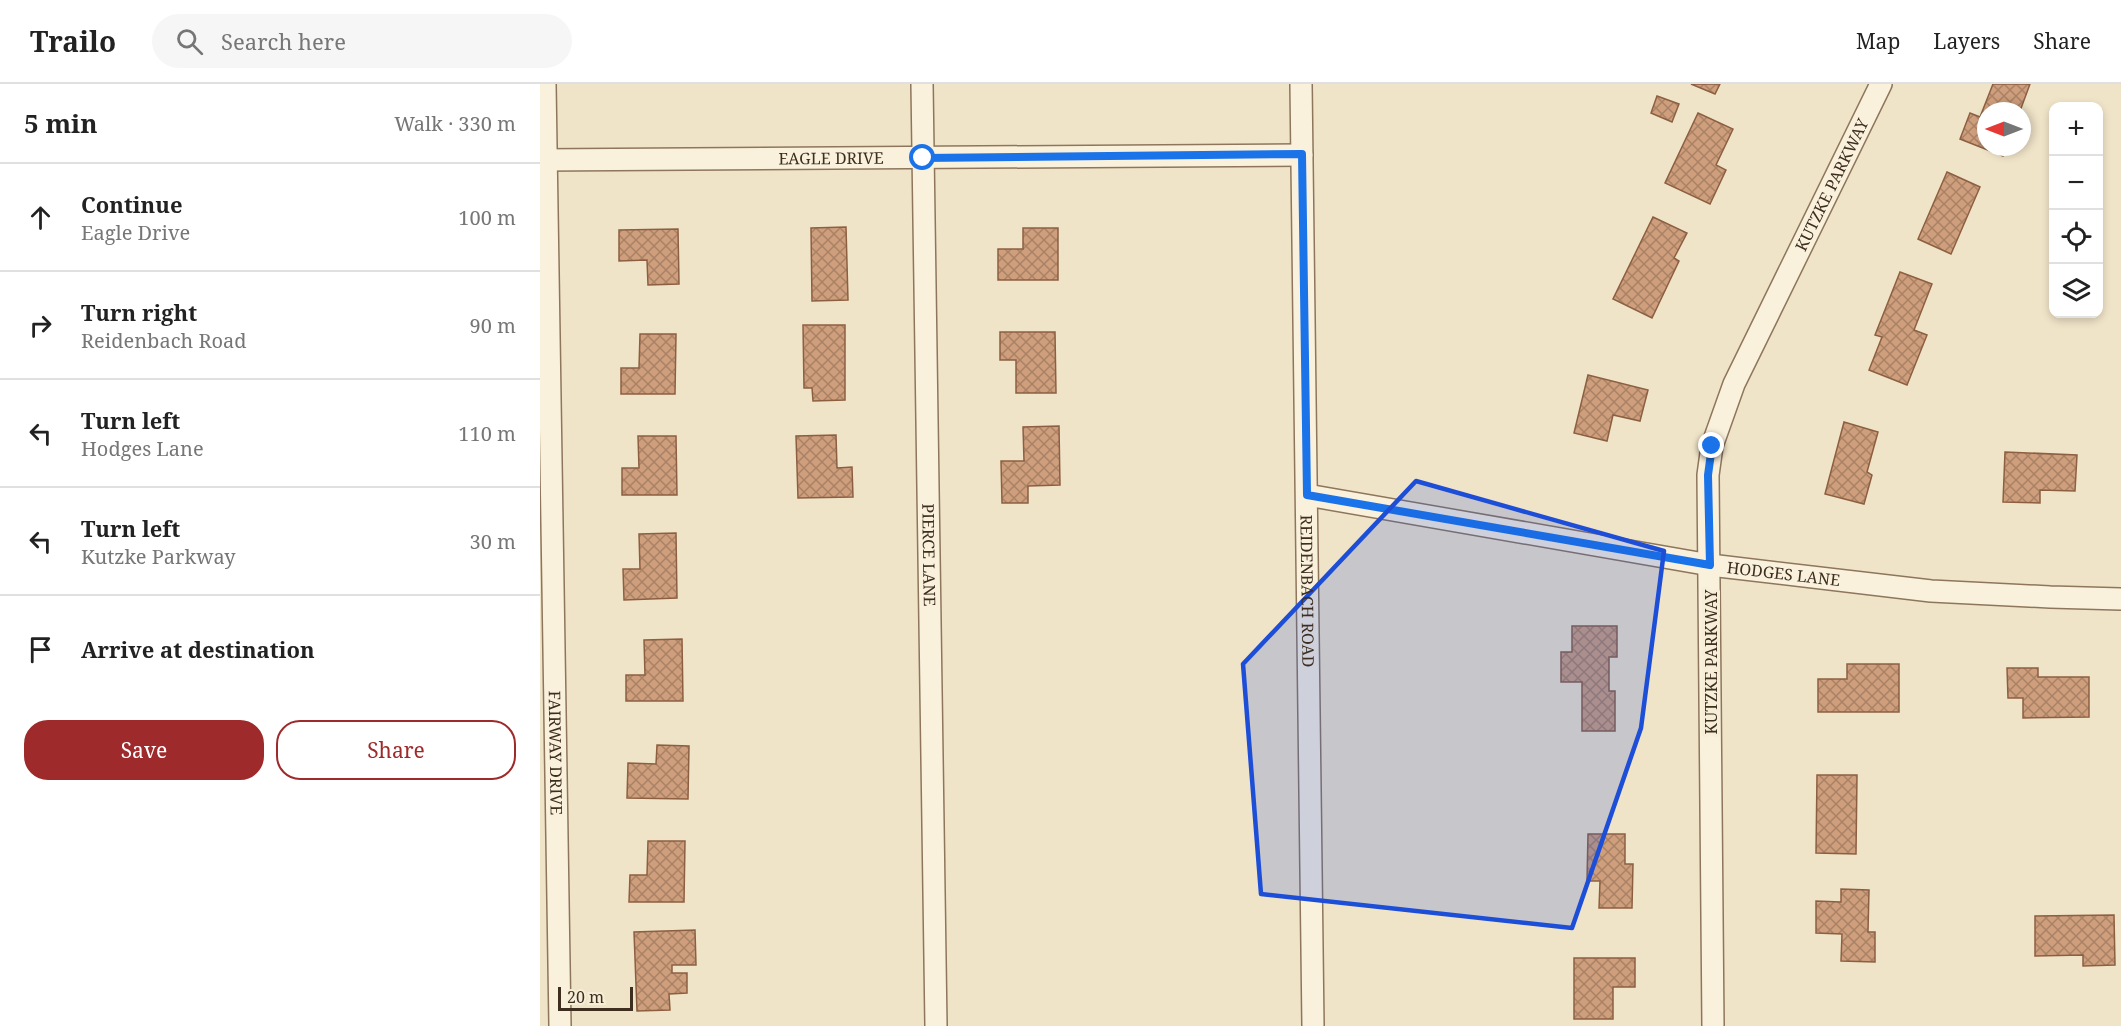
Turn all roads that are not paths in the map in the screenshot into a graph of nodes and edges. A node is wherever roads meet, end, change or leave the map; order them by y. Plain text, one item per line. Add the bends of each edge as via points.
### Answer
1 (545, 84) edge
2 (922, 84) edge
3 (1301, 84) edge
4 (1881, 84) edge
5 (1302, 154) junction
6 (923, 158) junction
7 (543, 159) edge
8 (1307, 495) junction
9 (1710, 565) junction
10 (2121, 599) edge
11 (560, 1026) edge
12 (936, 1026) edge
13 (1313, 1026) edge
14 (1713, 1026) edge

1 - 7 street, FAIRWAY DRIVE
2 - 6 street, PIERCE LANE
3 - 5 street, REIDENBACH ROAD
4 - 9 street, KUTZKE PARKWAY via 1734,384 1712,446 1708,475
5 - 6 street, EAGLE DRIVE
5 - 8 street, REIDENBACH ROAD
6 - 7 street, EAGLE DRIVE
6 - 12 street, PIERCE LANE
7 - 11 street, FAIRWAY DRIVE
8 - 9 street, HODGES LANE
8 - 13 street, REIDENBACH ROAD
9 - 10 street, HODGES LANE via 1931,591
9 - 14 street, KUTZKE PARKWAY

